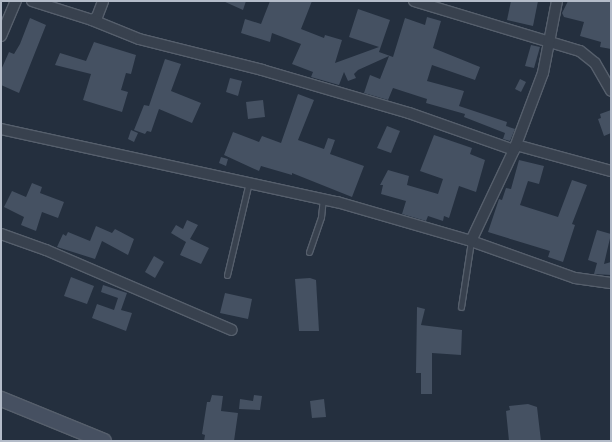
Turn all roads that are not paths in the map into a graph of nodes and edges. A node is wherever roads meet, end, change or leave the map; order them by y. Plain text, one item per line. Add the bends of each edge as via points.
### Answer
1 (16, 1) edge
2 (32, 1) edge
3 (104, 1) edge
4 (414, 1) edge
5 (557, 1) edge
6 (92, 20) junction
7 (1, 36) edge
8 (548, 44) junction
9 (611, 91) edge
10 (1, 129) edge
11 (515, 147) junction
12 (611, 171) edge
13 (249, 182) junction
14 (323, 200) junction
15 (1, 234) edge
16 (471, 241) junction
17 (309, 252) dead end
18 (227, 276) dead end
19 (611, 283) edge
20 (460, 307) dead end
21 (232, 330) dead end
22 (1, 399) edge
23 (104, 441) edge

1 - 7 street
2 - 6 street
3 - 6 street via 97,17
4 - 8 street
5 - 8 street
6 - 11 street via 139,39 262,70
8 - 9 street via 588,56
8 - 11 street via 543,72
10 - 13 street
11 - 12 street
11 - 16 street
13 - 14 street
13 - 18 lane
14 - 16 street
14 - 17 lane
15 - 21 street
16 - 19 street via 575,278
16 - 20 lane
22 - 23 main road

